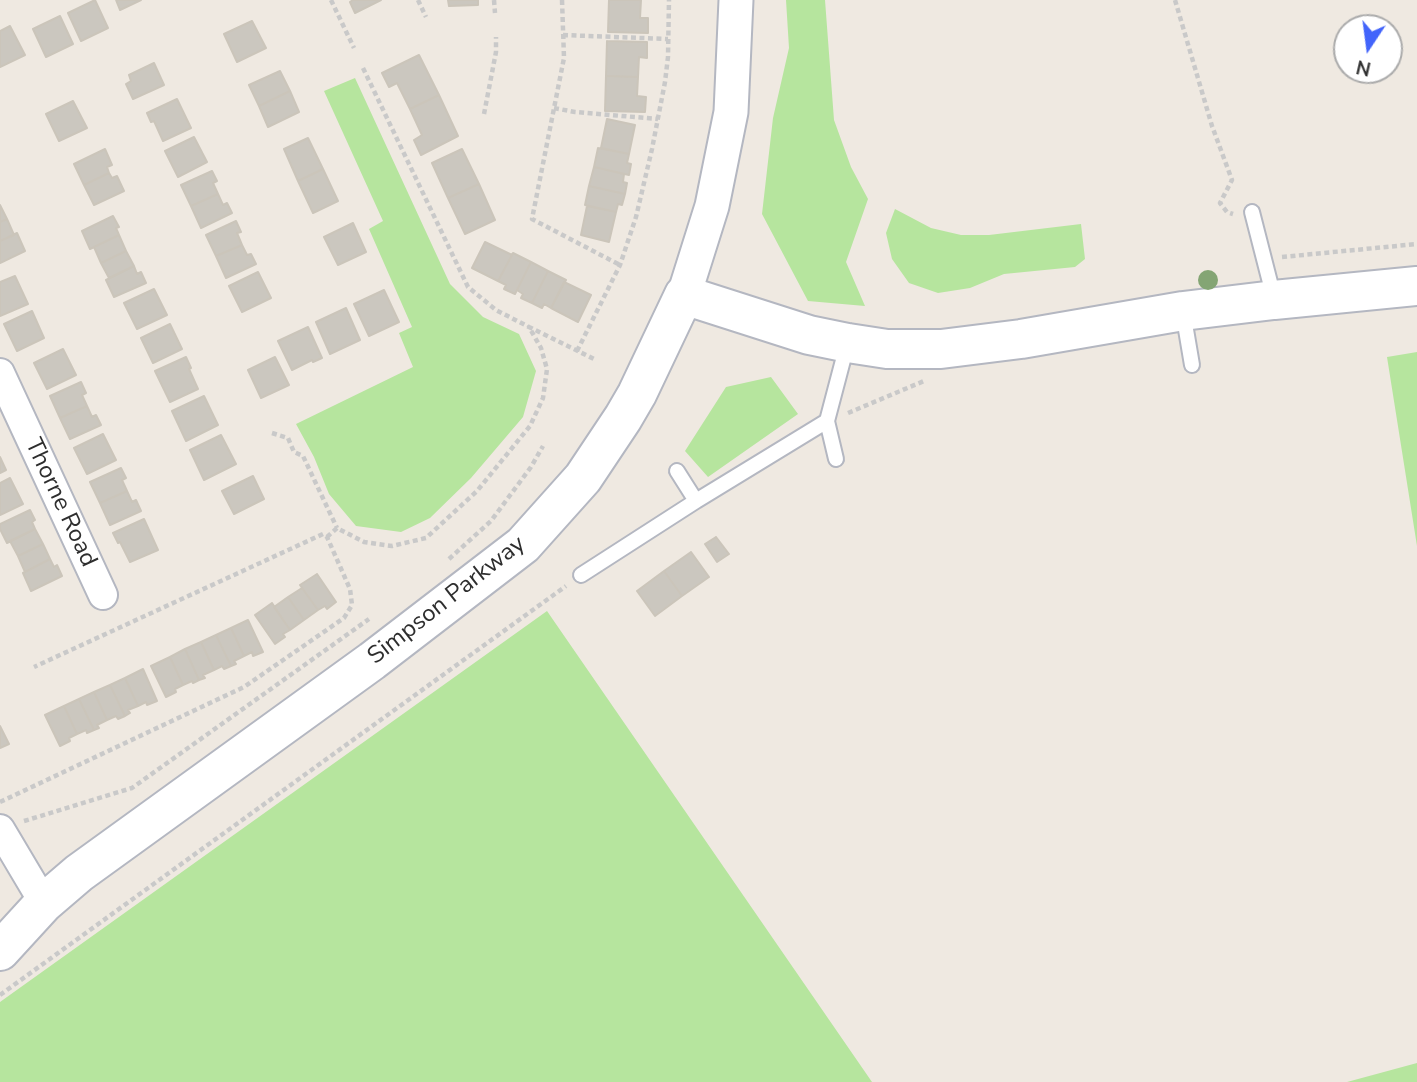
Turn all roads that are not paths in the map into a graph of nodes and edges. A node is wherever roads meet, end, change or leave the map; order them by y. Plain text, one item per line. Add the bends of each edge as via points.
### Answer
1 (736, 0) edge
2 (1253, 216) road end
3 (1417, 286) edge
4 (684, 295) junction
5 (1274, 300) junction
6 (1183, 311) junction
7 (848, 343) junction
8 (1192, 365) dead end
9 (0, 373) edge
10 (827, 421) junction
11 (836, 458) dead end
12 (677, 471) dead end
13 (696, 501) junction
14 (581, 575) road end
15 (103, 595) dead end
16 (0, 829) edge
17 (44, 903) junction
18 (0, 951) edge

1 - 4 street, Simpson Parkway via 731,112 712,206
2 - 5 lane
3 - 5 main road
4 - 7 main road
4 - 17 main road, Simpson Parkway via 623,418 583,478 523,545
5 - 6 main road
6 - 7 main road via 942,349 887,349
6 - 8 lane
7 - 10 lane
9 - 15 street, Thorne Road
10 - 11 lane
10 - 13 lane
12 - 13 lane
13 - 14 lane
16 - 17 street
17 - 18 main road, Simpson Parkway

